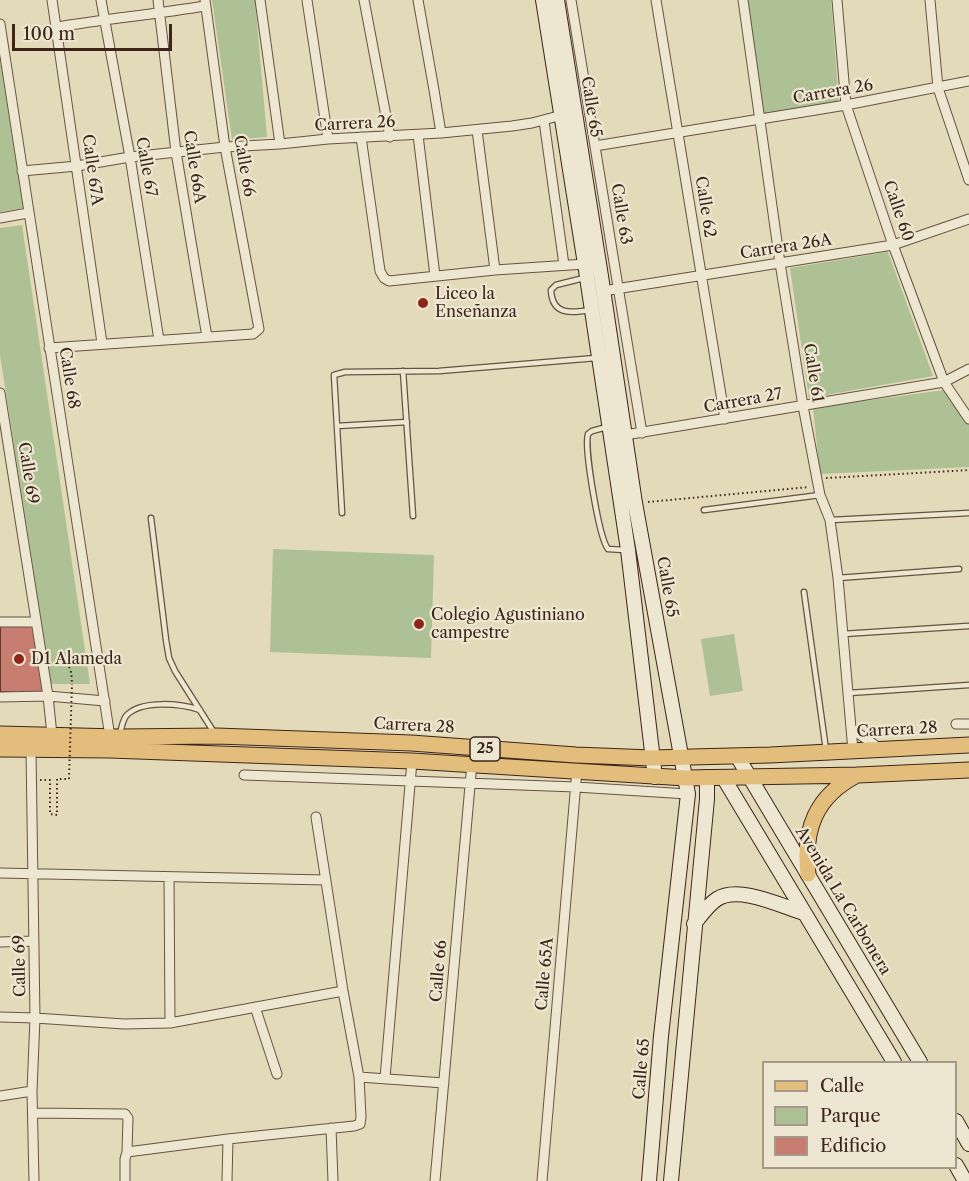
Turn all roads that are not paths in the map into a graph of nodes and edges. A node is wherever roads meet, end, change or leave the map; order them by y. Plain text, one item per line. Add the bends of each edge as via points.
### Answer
1 (52, 0) edge
2 (101, 0) edge
3 (158, 0) edge
4 (260, 0) edge
5 (308, 0) edge
6 (364, 0) edge
7 (418, 0) edge
8 (543, 0) edge
9 (557, 0) edge
10 (571, 0) edge
11 (656, 0) edge
12 (743, 0) edge
13 (837, 0) edge
14 (930, 0) edge
15 (205, 3) edge
16 (160, 14) junction
17 (105, 20) junction
18 (0, 24) edge
19 (57, 27) junction
20 (969, 81) edge
21 (938, 88) junction
22 (846, 105) junction
23 (562, 115) junction
24 (544, 120) junction
25 (759, 120) junction
26 (477, 130) junction
27 (441, 133) junction
28 (678, 133) junction
29 (418, 135) junction
30 (361, 137) junction
31 (390, 137) junction
32 (328, 139) junction
33 (279, 144) junction
34 (595, 146) junction
35 (225, 147) junction
36 (176, 152) junction
37 (130, 157) junction
38 (77, 166) junction
39 (22, 171) junction
40 (969, 180) edge
41 (28, 213) junction
42 (0, 218) edge
43 (969, 219) edge
44 (893, 245) junction
45 (780, 263) junction
46 (564, 265) junction
47 (495, 270) junction
48 (591, 272) junction
49 (435, 276) junction
50 (701, 276) junction
51 (618, 289) junction
52 (603, 291) junction
53 (599, 309) junction
54 (207, 337) junction
55 (159, 340) junction
56 (102, 344) junction
57 (50, 348) junction
58 (599, 357) junction
59 (969, 369) edge
60 (403, 371) junction
61 (944, 382) junction
62 (0, 393) edge
63 (803, 406) junction
64 (724, 419) junction
65 (969, 419) edge
66 (407, 422) junction
67 (337, 426) junction
68 (609, 426) junction
69 (642, 433) junction
70 (625, 435) junction
71 (818, 486) junction
72 (704, 510) dead end
73 (342, 513) dead end
74 (969, 513) edge
75 (413, 516) dead end
76 (151, 518) dead end
77 (830, 520) junction
78 (628, 550) junction
79 (959, 569) dead end
80 (838, 578) junction
81 (804, 592) dead end
82 (0, 622) edge
83 (36, 622) junction
84 (968, 626) edge
85 (843, 634) junction
86 (969, 685) edge
87 (848, 693) junction
88 (48, 696) junction
89 (0, 697) edge
90 (105, 701) junction
91 (200, 710) junction
92 (956, 724) dead end
93 (969, 724) edge
94 (852, 729) junction
95 (4, 731) edge
96 (52, 735) junction
97 (217, 736) junction
98 (114, 737) junction
99 (969, 745) edge
100 (879, 748) junction
101 (0, 749) edge
102 (31, 750) junction
103 (853, 751) junction
104 (827, 752) junction
105 (737, 756) junction
106 (652, 758) junction
107 (682, 758) junction
108 (412, 761) junction
109 (472, 763) junction
110 (577, 770) junction
111 (969, 770) edge
112 (244, 775) dead end
113 (858, 775) junction
114 (749, 776) junction
115 (655, 777) junction
116 (707, 777) junction
117 (723, 777) junction
118 (686, 778) junction
119 (410, 781) junction
120 (471, 783) junction
121 (576, 787) junction
122 (688, 794) junction
123 (316, 817) dead end
124 (0, 873) edge
125 (33, 873) junction
126 (808, 874) junction
127 (169, 877) junction
128 (326, 880) junction
129 (804, 913) junction
130 (694, 924) junction
131 (34, 941) junction
132 (0, 942) edge
133 (343, 991) junction
134 (255, 1007) junction
135 (0, 1017) edge
136 (36, 1018) junction
137 (170, 1023) junction
138 (893, 1061) edge
139 (919, 1061) edge
140 (278, 1074) dead end
141 (359, 1077) junction
142 (385, 1078) junction
143 (444, 1083) junction
144 (32, 1091) junction
145 (0, 1096) edge
146 (33, 1113) junction
147 (957, 1123) edge
148 (331, 1128) junction
149 (228, 1139) junction
150 (969, 1144) edge
151 (128, 1152) junction
152 (957, 1167) edge
153 (34, 1181) edge
154 (125, 1181) edge
155 (227, 1181) edge
156 (333, 1181) edge
157 (435, 1181) edge
158 (542, 1181) edge
159 (649, 1181) edge
160 (671, 1181) edge
161 (965, 1181) edge

1 - 19 street, Calle 67A
2 - 17 street, Calle 67
3 - 16 street, Calle 66A
4 - 33 street
5 - 32 street
6 - 31 street
7 - 27 street
8 - 23 street, Calle 65
9 - 48 street, Calle 65
10 - 34 street, Calle 63
11 - 28 street, Calle 62
12 - 25 street, Calle 61
13 - 22 street, Calle 60
14 - 21 street
15 - 16 street
15 - 35 street, Calle 66
16 - 17 street
16 - 36 street, Calle 66A
17 - 19 street
17 - 37 street, Calle 67
18 - 39 street, Calle 68
19 - 38 street, Calle 67A
20 - 21 street, Carrera 26
21 - 22 street, Carrera 26
21 - 40 street
22 - 25 street, Carrera 26
22 - 44 street, Calle 60
23 - 24 street, Carrera 26
23 - 48 street, Calle 65
24 - 26 street, Carrera 26
24 - 46 street
25 - 28 street, Carrera 26
25 - 45 street, Calle 61
26 - 27 street, Carrera 26
26 - 47 street
27 - 29 street, Carrera 26
28 - 34 street, Carrera 26
28 - 50 street, Calle 62
29 - 31 street, Carrera 26
29 - 49 street
30 - 31 street, Carrera 26
30 - 32 street, Carrera 26
30 - 49 street via 384,279
32 - 33 street, Carrera 26
33 - 35 street, Carrera 26
34 - 51 street, Calle 63
35 - 36 street, Carrera 26
35 - 54 street, Calle 66 via 259,329 253,334
36 - 37 street, Carrera 26
36 - 54 street, Calle 66A
37 - 38 street, Carrera 26
37 - 55 street, Calle 67
38 - 39 street, Carrera 26
38 - 56 street, Calle 67A
39 - 41 street, Calle 68
41 - 42 street
41 - 57 street, Calle 68
43 - 44 street, Carrera 26A
44 - 45 street, Carrera 26A
44 - 61 street, Calle 60
45 - 50 street, Carrera 26A
45 - 63 street, Calle 61
46 - 47 street
46 - 48 street
47 - 49 street
48 - 52 street, Calle 65
48 - 53 street, Calle 65
48 - 53 lane via 556,285 551,295 562,311
50 - 51 street, Carrera 26A
50 - 64 street, Calle 62
51 - 52 street, Carrera 26A
51 - 69 street, Calle 63
52 - 53 street, Calle 65
53 - 58 street, Calle 65
53 - 70 street, Calle 65
54 - 55 street
55 - 56 street
56 - 57 street
57 - 90 street, Calle 68
58 - 60 lane
58 - 68 street, Calle 65
59 - 61 street, Carrera 27
60 - 66 lane
60 - 67 lane via 334,375
61 - 63 street, Carrera 27
61 - 65 street, Calle 60
62 - 83 street, Calle 69
63 - 64 street, Carrera 27
63 - 71 street, Calle 61
64 - 69 street, Carrera 27
66 - 67 lane
66 - 75 lane
67 - 73 lane
68 - 78 street, Calle 65
68 - 78 lane via 588,434 590,469 604,544 608,549
69 - 70 street, Carrera 27
70 - 107 street, Calle 65
71 - 72 lane
71 - 77 street, Calle 61
74 - 77 lane
76 - 91 lane via 169,658
77 - 80 street, Calle 61
78 - 106 street, Calle 65
79 - 80 lane
80 - 85 street, Calle 61
81 - 104 lane
82 - 83 street
83 - 88 street, Calle 69
84 - 85 lane
85 - 87 street, Calle 61
86 - 87 lane
87 - 94 street, Calle 61
88 - 89 street
88 - 90 street
88 - 96 street, Calle 69
90 - 98 street, Calle 68
91 - 97 lane
91 - 98 lane via 170,704 137,709 126,717
92 - 93 street, Carrera 28
94 - 100 street
94 - 103 street, Calle 61
95 - 96 main road, Carrera 28 / 25
96 - 98 main road, Carrera 28 / 25
97 - 98 main road, Carrera 28 / 25
97 - 106 main road, Carrera 28 / 25
99 - 100 main road, Carrera 28 / 25
100 - 103 main road, Carrera 28 / 25
101 - 102 main road, 25
102 - 108 main road, 25
102 - 125 street, Calle 69
103 - 104 main road, Carrera 28 / 25
104 - 105 main road, Carrera 28 / 25
105 - 107 main road, Carrera 28 / 25
105 - 114 street, Avenida La Carbonera
106 - 107 main road, Carrera 28 / 25
106 - 115 street, Calle 65
107 - 118 street, Calle 65
108 - 109 main road, 25
108 - 119 street
109 - 110 main road, 25
109 - 120 street, Calle 66
110 - 115 main road, 25
110 - 121 street, Calle 65A
111 - 113 main road, 25
112 - 119 street
113 - 114 main road, 25
113 - 126 main road via 835,789 818,809 806,847
114 - 117 main road, 25
114 - 126 street, Avenida La Carbonera
115 - 118 main road, 25
116 - 117 main road, 25
116 - 118 main road, 25
116 - 130 street
117 - 129 street
118 - 122 street, Calle 65
119 - 120 street
119 - 142 street
120 - 121 street
120 - 143 street, Calle 66
121 - 122 street
121 - 158 street, Calle 65A
122 - 159 street, Calle 65
123 - 128 street
124 - 125 street
125 - 127 street
125 - 131 street, Calle 69
126 - 139 street, Avenida La Carbonera
127 - 128 street
127 - 137 street
128 - 133 street
129 - 130 street via 750,896 727,895 716,899
129 - 138 street
130 - 160 street
131 - 132 street
131 - 136 street, Calle 69
133 - 134 street
133 - 141 street
134 - 137 street
134 - 140 street
135 - 136 street
136 - 137 street
136 - 144 street, Calle 69
141 - 142 street
141 - 148 street via 360,1124
142 - 143 street
143 - 157 street, Calle 66
144 - 145 street
144 - 146 street, Calle 69
146 - 151 street via 125,1114
146 - 153 street, Calle 69
147 - 150 street
148 - 149 street
148 - 156 street
149 - 151 street
149 - 155 street
151 - 154 street
152 - 161 street

